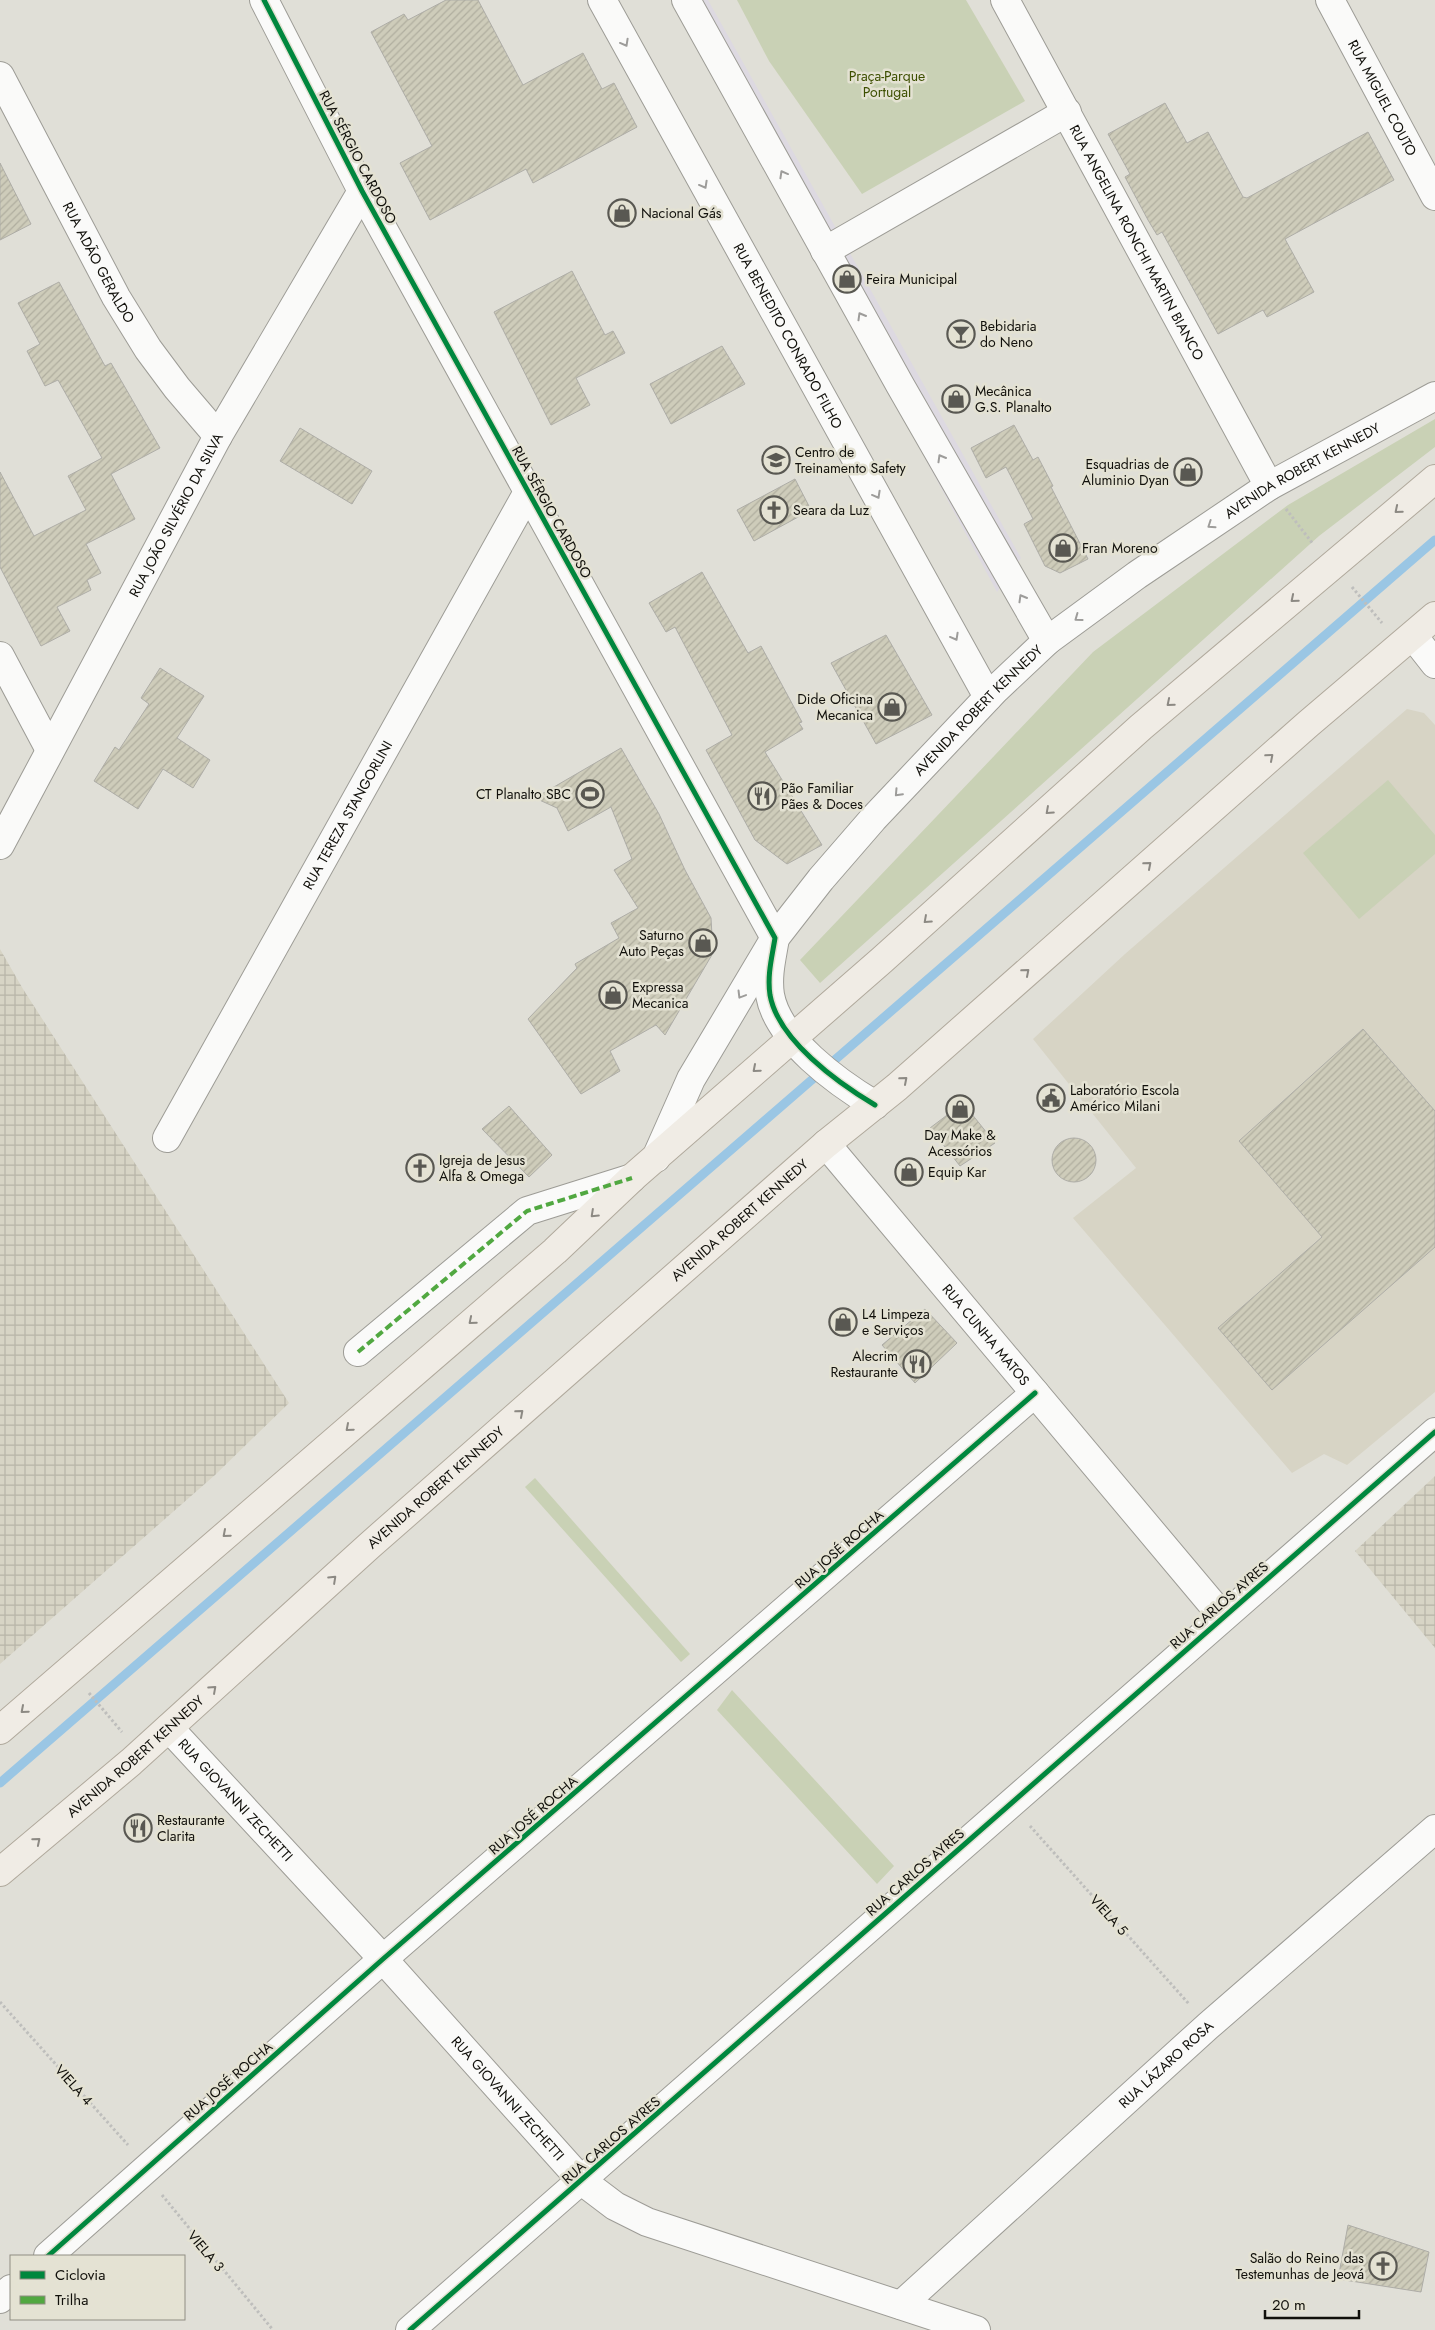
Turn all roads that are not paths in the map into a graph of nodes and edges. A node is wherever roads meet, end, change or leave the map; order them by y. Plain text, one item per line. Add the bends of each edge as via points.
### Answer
1 (264, 0) edge
2 (602, 0) edge
3 (686, 0) edge
4 (1005, 0) edge
5 (1330, 0) edge
6 (0, 76) edge
7 (1067, 112) junction
8 (362, 191) junction
9 (1435, 196) edge
10 (825, 251) junction
11 (1435, 396) edge
12 (218, 436) junction
13 (1435, 479) edge
14 (1269, 486) junction
15 (528, 492) junction
16 (1435, 616) edge
17 (1413, 636) junction
18 (1047, 641) junction
19 (0, 656) edge
20 (1435, 664) edge
21 (988, 696) junction
22 (50, 750) junction
23 (0, 845) edge
24 (775, 938) junction
25 (800, 1046) junction
26 (866, 1100) junction
27 (167, 1138) dead end
28 (826, 1144) junction
29 (656, 1158) junction
30 (632, 1178) junction
31 (358, 1352) dead end
32 (1035, 1393) junction
33 (1435, 1432) edge
34 (1223, 1617) junction
35 (169, 1728) junction
36 (0, 1730) edge
37 (1435, 1829) edge
38 (0, 1872) edge
39 (383, 1959) junction
40 (582, 2181) junction
41 (49, 2255) edge
42 (10, 2290) edge
43 (0, 2299) edge
44 (901, 2305) junction
45 (410, 2330) edge
46 (976, 2330) edge

1 - 8 street, RUA SÉRGIO CARDOSO
2 -> 21 street, RUA BENEDITO CONRADO FILHO
10 -> 3 street
4 - 7 street, RUA ANGELINA RONCHI MARTIN BIANCO
5 - 9 street, RUA MIGUEL COUTO
6 - 12 street, RUA ADÃO GERALDO via 120,304 148,349
7 - 10 street
7 - 14 street, RUA ANGELINA RONCHI MARTIN BIANCO
8 - 12 street, RUA JOÃO SILVÉRIO DA SILVA
8 - 15 street, RUA SÉRGIO CARDOSO
18 -> 10 street
11 - 14 street, AVENIDA ROBERT KENNEDY
12 - 22 street, RUA JOÃO SILVÉRIO DA SILVA
13 -> 25 main road, AVENIDA ROBERT KENNEDY via 1341,576 1141,727
14 -> 18 street, AVENIDA ROBERT KENNEDY via 1137,575
15 - 24 street, RUA SÉRGIO CARDOSO
15 - 27 street, RUA TEREZA STANGORLINI
16 - 17 main road, AVENIDA ROBERT KENNEDY
17 - 20 street
26 -> 17 main road, AVENIDA ROBERT KENNEDY
18 - 21 street, AVENIDA ROBERT KENNEDY
19 - 22 street
21 -> 24 street, AVENIDA ROBERT KENNEDY via 821,879
22 - 23 street, RUA JOÃO SILVÉRIO DA SILVA
24 - 25 street via 768,975 770,996 778,1017
24 -> 29 street, AVENIDA ROBERT KENNEDY via 691,1080
25 - 26 street via 830,1076
25 -> 29 main road, AVENIDA ROBERT KENNEDY
26 - 28 main road, AVENIDA ROBERT KENNEDY
28 - 32 street, RUA CUNHA MATOS
35 -> 28 main road, AVENIDA ROBERT KENNEDY via 369,1546
29 - 30 main road, AVENIDA ROBERT KENNEDY
30 - 31 street, AVENIDA ROBERT KENNEDY via 527,1211
30 -> 36 main road, AVENIDA ROBERT KENNEDY via 555,1251
32 - 34 street, RUA CUNHA MATOS
32 - 39 street, RUA JOSÉ ROCHA
33 - 34 street, RUA CARLOS AYRES
34 - 40 street, RUA CARLOS AYRES
38 -> 35 main road, AVENIDA ROBERT KENNEDY
35 - 39 street, RUA GIOVANNI ZECHETTI
37 - 44 street, RUA LÁZARO ROSA via 1208,2026
39 - 40 street, RUA GIOVANNI ZECHETTI
39 - 41 street, RUA JOSÉ ROCHA
40 - 44 street, RUA GIOVANNI ZECHETTI via 615,2206 647,2222
40 - 45 street, RUA CARLOS AYRES
42 - 43 street
44 - 46 street, RUA GIOVANNI ZECHETTI

